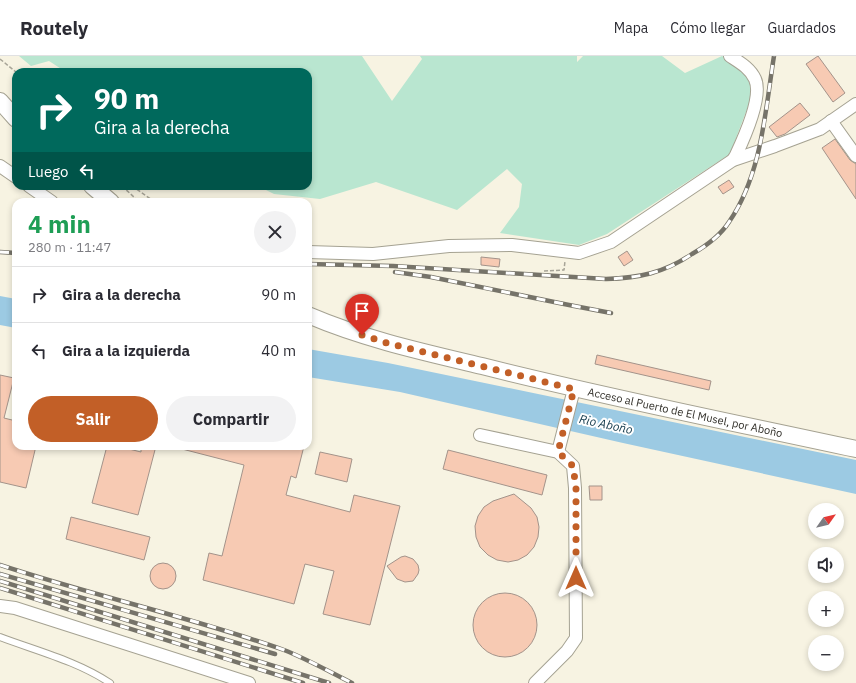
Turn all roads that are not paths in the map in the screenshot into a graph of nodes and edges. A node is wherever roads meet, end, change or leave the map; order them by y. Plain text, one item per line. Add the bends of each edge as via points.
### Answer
1 (730, 56) edge
2 (0, 102) edge
3 (856, 104) edge
4 (12, 115) edge
5 (831, 121) junction
6 (856, 156) edge
7 (733, 160) junction
8 (0, 166) edge
9 (12, 174) edge
10 (35, 190) edge
11 (97, 190) edge
12 (46, 198) edge
13 (106, 198) edge
14 (312, 252) edge
15 (312, 317) edge
16 (573, 392) junction
17 (480, 435) dead end
18 (856, 449) edge
19 (558, 452) junction
20 (0, 606) edge
21 (0, 637) edge
22 (110, 683) edge
23 (249, 683) edge
24 (535, 683) edge

1 - 7 street via 745,66 755,79 757,97 750,122
2 - 4 street
3 - 5 street
5 - 6 street
5 - 7 street via 820,129
7 - 14 street via 611,242 579,253 504,246 449,246 373,254
8 - 9 street
10 - 12 street
11 - 13 street
15 - 16 street, Acceso al Puerto de El Musel, por Aboño via 337,328 387,343
16 - 18 street, Acceso al Puerto de El Musel, por Aboño
16 - 19 street
17 - 19 street
19 - 24 street via 573,466 576,488 576,638 567,651
20 - 23 street via 15,608
21 - 22 lane via 71,662

